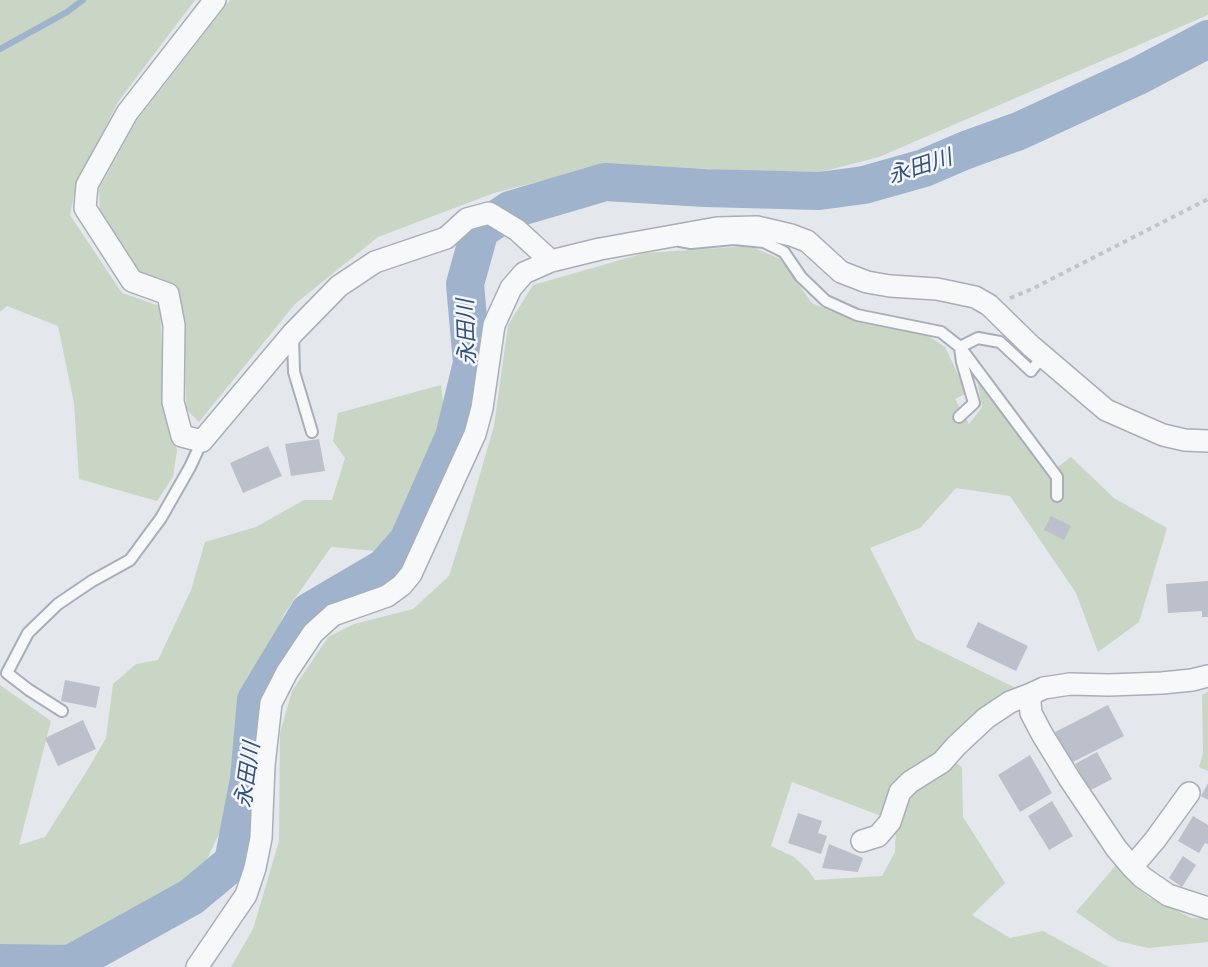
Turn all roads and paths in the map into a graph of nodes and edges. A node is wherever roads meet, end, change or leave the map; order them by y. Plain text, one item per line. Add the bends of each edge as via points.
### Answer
1 (215, 0) edge
2 (1208, 199) edge
3 (659, 238) junction
4 (550, 261) junction
5 (989, 305) junction
6 (293, 333) junction
7 (960, 347) junction
8 (1043, 356) junction
9 (959, 417) dead end
10 (312, 432) dead end
11 (202, 441) junction
12 (1208, 441) edge
13 (1057, 496) dead end
14 (1208, 676) edge
15 (1031, 694) junction
16 (63, 711) dead end
17 (1189, 793) dead end
18 (862, 841) dead end
19 (1132, 867) junction
20 (1208, 908) edge
21 (197, 967) edge

1 - 11 street via 128,113 87,185 85,208 132,281 168,294 174,325 173,402 182,436
2 - 5 path via 1032,289
3 - 4 street
3 - 5 street via 717,228 757,227 792,234 841,272 867,282 955,292
3 - 7 lane via 691,243 734,239 764,242 784,252 801,277 826,301 857,315 941,332
4 - 6 street via 517,230 489,213 467,219 446,238 375,262 339,286
4 - 21 street via 524,273 501,306 494,324 475,434 411,574 387,596 333,615 313,633 271,703 261,838 255,868 246,895
5 - 8 street
6 - 10 lane via 294,372
6 - 11 street
7 - 8 lane via 978,338 1000,342 1031,371
7 - 9 lane via 974,403
7 - 13 lane via 1057,477
8 - 12 street via 1106,410 1163,435
11 - 16 lane via 161,518 130,560 58,604 28,633 8,673
14 - 15 street via 1162,683 1070,684
15 - 18 street via 986,718 942,762 910,782 900,792 890,822 879,836
15 - 19 street via 1031,713 1042,734
17 - 19 street
19 - 20 street via 1168,895

